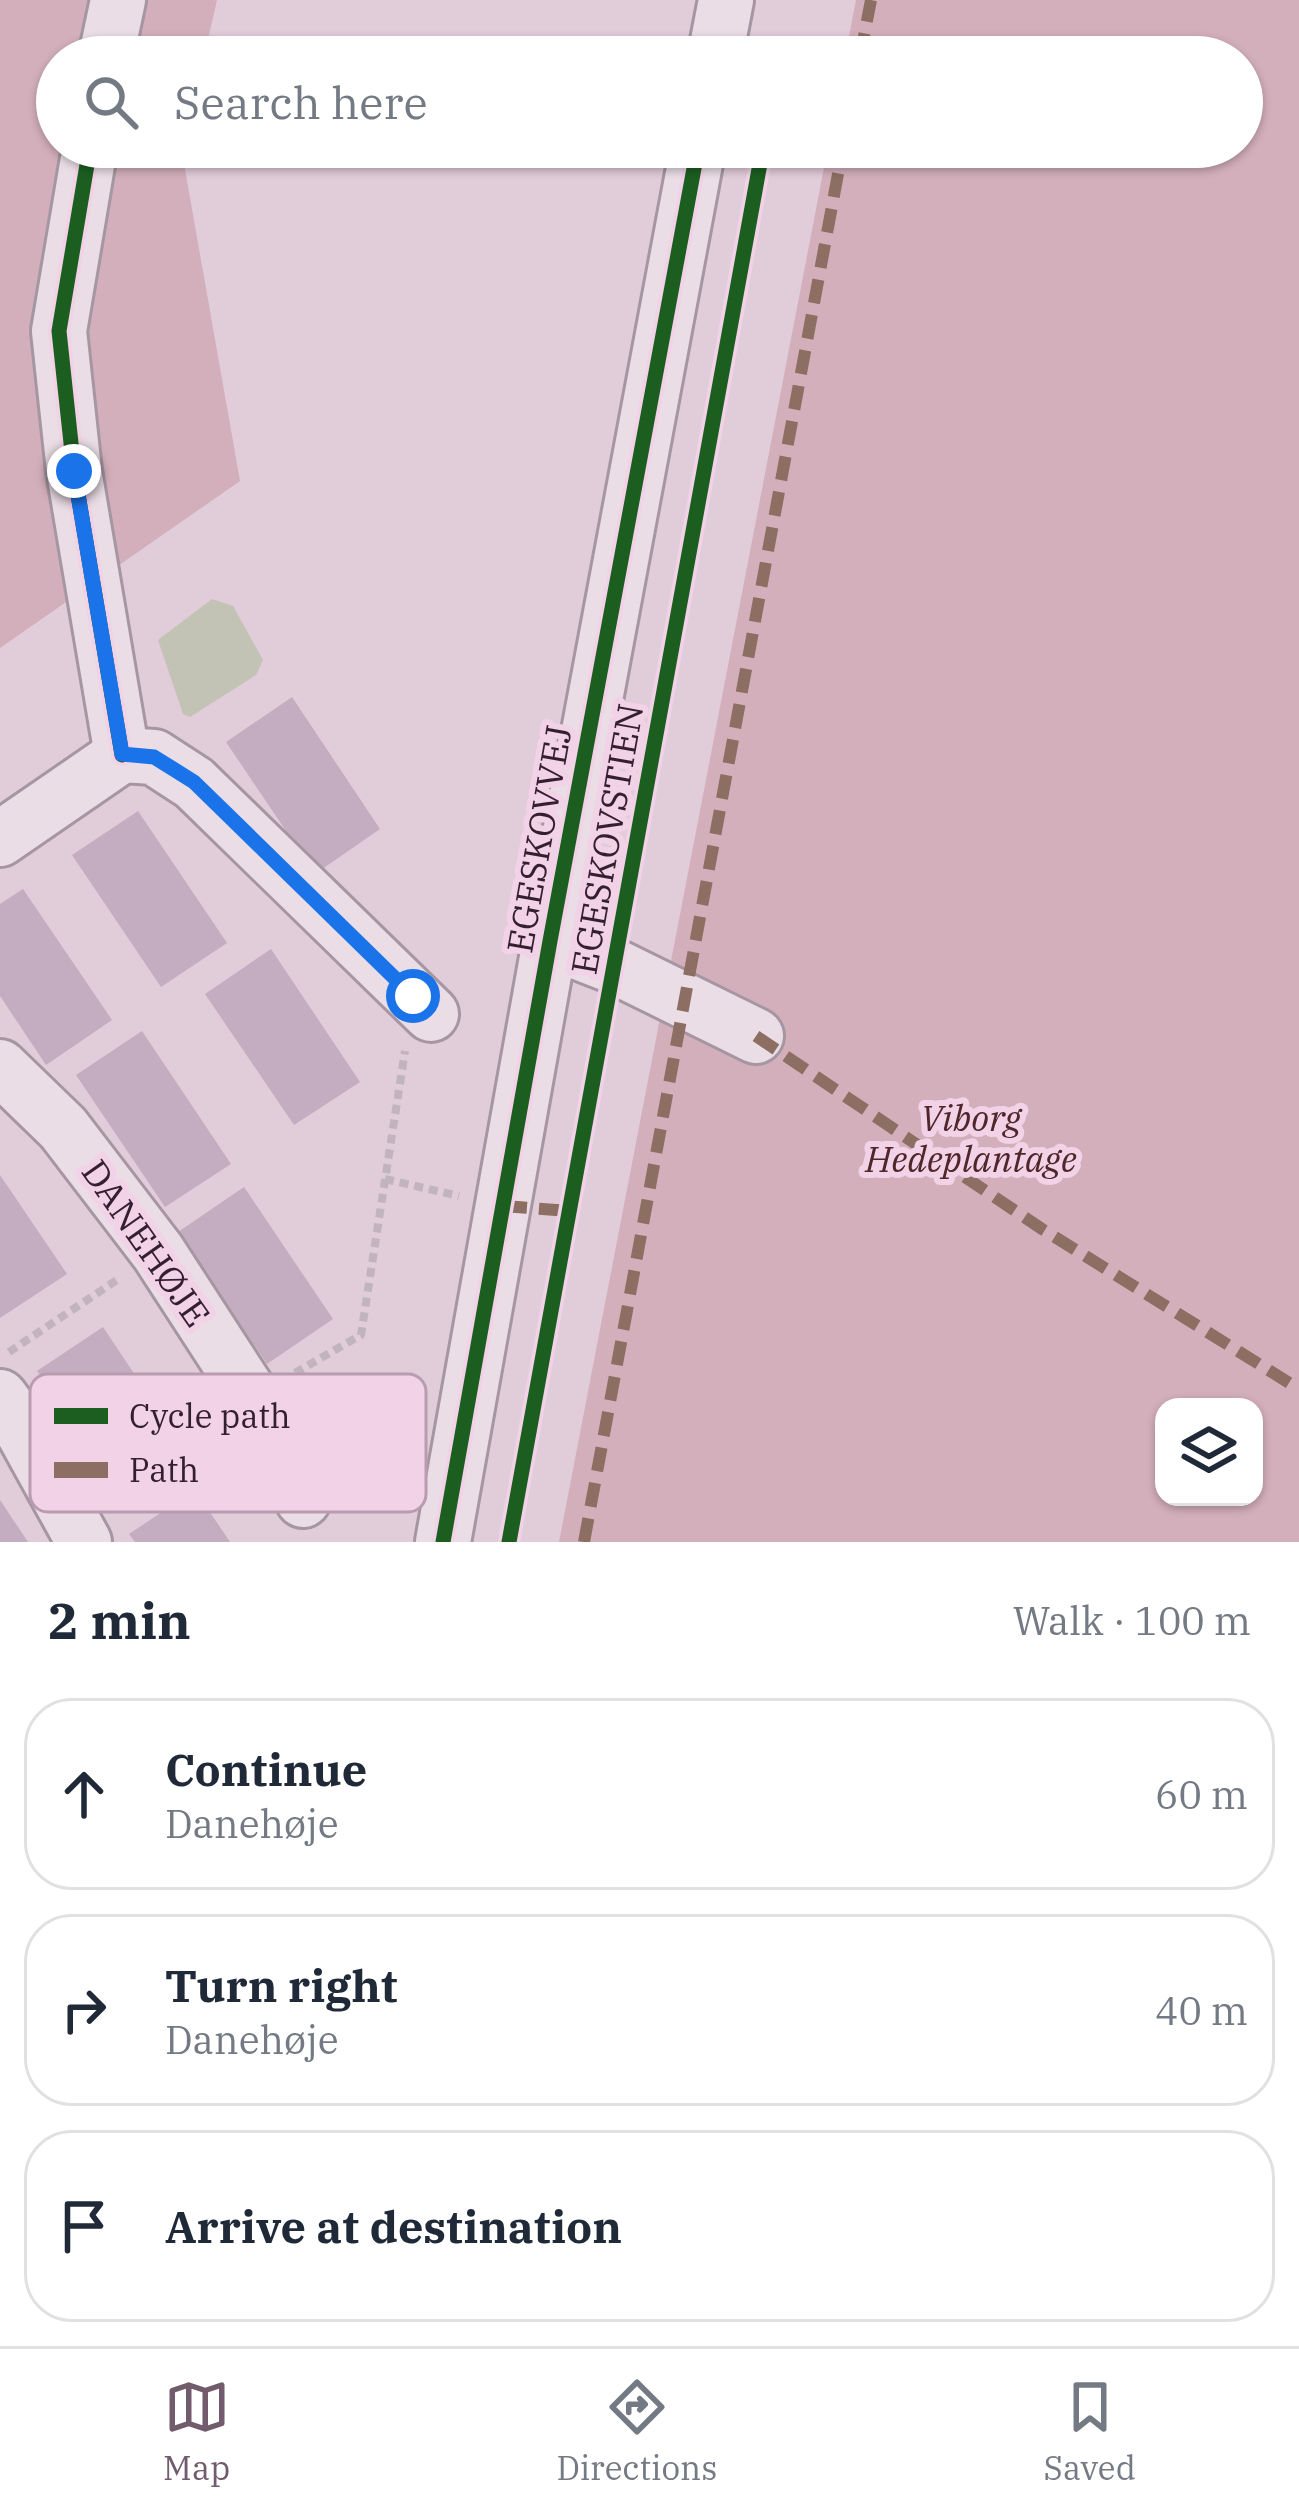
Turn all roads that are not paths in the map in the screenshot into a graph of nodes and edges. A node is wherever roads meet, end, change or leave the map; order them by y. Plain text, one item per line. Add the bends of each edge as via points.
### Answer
1 (118, 0) edge
2 (726, 0) edge
3 (110, 36) edge
4 (719, 36) edge
5 (86, 168) edge
6 (694, 168) edge
7 (122, 754) junction
8 (0, 839) edge
9 (550, 941) junction
10 (422, 1005) road end
11 (756, 1036) dead end
12 (0, 1067) edge
13 (237, 1374) edge
14 (0, 1397) edge
15 (30, 1444) edge
16 (67, 1512) edge
17 (84, 1542) edge
18 (443, 1542) edge

1 - 3 street
2 - 4 street
5 - 7 street via 59,331
6 - 9 street, EGESKOVVEJ
7 - 8 street
7 - 10 street via 154,757 194,782
9 - 11 street
9 - 18 street, EGESKOVVEJ
12 - 13 street, DANEHØJE via 63,1128
14 - 15 street
16 - 17 street

